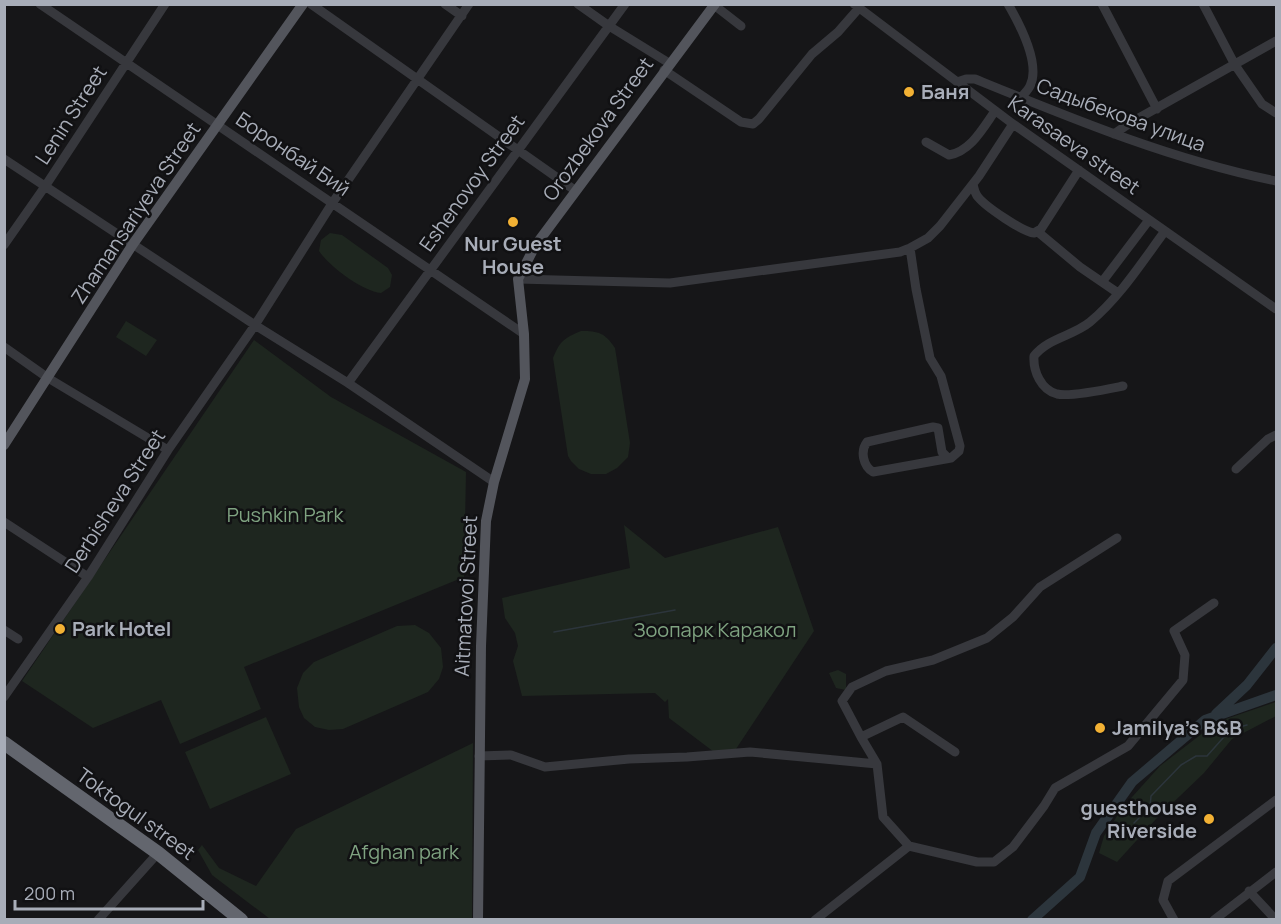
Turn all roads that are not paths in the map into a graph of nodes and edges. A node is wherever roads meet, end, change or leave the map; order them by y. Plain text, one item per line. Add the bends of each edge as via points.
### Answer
1 (40, 4) edge
2 (165, 4) edge
3 (303, 4) edge
4 (311, 4) edge
5 (445, 4) edge
6 (469, 4) edge
7 (578, 4) edge
8 (625, 4) edge
9 (1008, 4) edge
10 (1102, 4) edge
11 (1203, 4) edge
12 (714, 5) edge
13 (856, 6) edge
14 (462, 16) junction
15 (609, 26) junction
16 (741, 27) dead end
17 (1276, 41) edge
18 (127, 63) junction
19 (1235, 65) junction
20 (667, 67) junction
21 (418, 80) junction
22 (957, 82) junction
23 (1021, 98) junction
24 (1157, 109) junction
25 (995, 111) junction
26 (1276, 113) edge
27 (218, 124) junction
28 (1013, 124) junction
29 (1114, 134) junction
30 (926, 142) dead end
31 (518, 150) junction
32 (4, 159) edge
33 (1079, 170) junction
34 (1276, 181) edge
35 (972, 184) junction
36 (46, 185) junction
37 (576, 191) junction
38 (333, 202) junction
39 (1149, 220) junction
40 (1165, 231) junction
41 (1038, 232) junction
42 (134, 244) junction
43 (4, 245) edge
44 (910, 248) junction
45 (431, 270) junction
46 (518, 279) junction
47 (1102, 282) junction
48 (1118, 293) junction
49 (1276, 309) edge
50 (255, 325) junction
51 (525, 334) junction
52 (4, 347) edge
53 (48, 378) junction
54 (348, 383) junction
55 (1123, 386) dead end
56 (1276, 435) edge
57 (4, 445) edge
58 (168, 450) junction
59 (948, 458) junction
60 (1236, 469) dead end
61 (494, 482) junction
62 (4, 522) edge
63 (1117, 538) dead end
64 (88, 578) junction
65 (1214, 603) dead end
66 (4, 630) edge
67 (18, 639) dead end
68 (4, 697) edge
69 (861, 737) junction
70 (4, 743) edge
71 (955, 752) dead end
72 (479, 756) junction
73 (878, 764) junction
74 (1276, 800) edge
75 (909, 846) junction
76 (158, 853) junction
77 (1276, 872) edge
78 (1249, 891) junction
79 (241, 919) edge
80 (98, 920) edge
81 (478, 920) edge
82 (815, 920) edge
83 (1174, 920) edge
84 (1214, 920) edge
85 (1276, 920) edge

1 - 18 street, Боронбай Бий
2 - 18 street, Lenin Street
3 - 27 main road, Zhamansariyeva Street
4 - 21 street
5 - 14 street
6 - 14 street, Derbisheva Street
7 - 15 street
8 - 15 street, Eshenovoy Street
9 - 23 street via 1020,25 1034,69 1030,86
10 - 24 street
11 - 19 street
12 - 16 street
12 - 20 main road, Orozbekova Street
13 - 20 street via 838,32 812,54 753,124 741,122
13 - 22 street, Karasaeva street
14 - 21 street, Derbisheva Street
15 - 20 street
15 - 31 street, Eshenovoy Street
17 - 19 street
18 - 27 street, Боронбай Бий
18 - 36 street, Lenin Street
19 - 24 street
19 - 26 street via 1262,104
20 - 37 main road, Orozbekova Street
21 - 31 street
21 - 38 street, Derbisheva Street
22 - 23 street, Садыбекова улица via 975,79
22 - 25 street, Karasaeva street
23 - 29 street, Садыбекова улица
24 - 29 street
25 - 28 street, Karasaeva street
25 - 30 street via 976,138 956,154 949,155
27 - 38 street, Боронбай Бий
27 - 42 main road, Zhamansariyeva Street
28 - 33 street, Karasaeva street
28 - 35 street
29 - 34 street, Садыбекова улица via 1230,171
31 - 37 street
31 - 45 street, Eshenovoy Street
32 - 36 street
33 - 39 street, Karasaeva street
33 - 41 street
35 - 41 street via 986,204 1025,231
35 - 44 street via 940,226
36 - 42 street
36 - 43 street, Lenin Street
37 - 46 main road, Orozbekova Street via 535,246
38 - 45 street, Боронбай Бий
38 - 50 street, Derbisheva Street
39 - 40 street, Karasaeva street
39 - 47 street
40 - 48 street
40 - 49 street, Karasaeva street
41 - 47 street
42 - 50 street
42 - 53 main road, Zhamansariyeva Street
44 - 46 street via 670,283
44 - 59 street via 930,358 941,376 960,446 956,455
45 - 51 street, Боронбай Бий
45 - 54 street, Eshenovoy Street
46 - 51 main road, Aitmatovoi Street
47 - 48 street
48 - 55 street via 1086,325 1039,351 1034,356 1034,367 1050,392 1059,394
50 - 54 street
50 - 58 street, Derbisheva Street
51 - 61 main road, Aitmatovoi Street via 525,379
52 - 53 street
53 - 57 main road, Zhamansariyeva Street
53 - 58 street
54 - 61 street
56 - 60 street
58 - 64 street, Derbisheva Street
59 - 59 street via 942,452 936,428 867,442 863,450 866,466 873,472
61 - 72 main road, Aitmatovoi Street via 486,521
62 - 64 street
63 - 69 street via 1040,587 987,638 933,660 886,671 852,687 842,701
64 - 68 street, Derbisheva Street
65 - 75 street via 1174,631 1185,655 1183,680 1128,746 1055,788 1012,847 994,862 977,862
66 - 67 street
69 - 71 street via 903,717
69 - 73 street
70 - 76 highway, Toktogul street
72 - 73 street via 511,755 545,767 750,752
72 - 81 main road, Aitmatovoi Street
73 - 75 street via 883,817
74 - 83 street via 1168,881 1162,900
75 - 82 street
76 - 79 highway, Toktogul street
76 - 80 street
77 - 78 street
78 - 84 street
78 - 85 street

